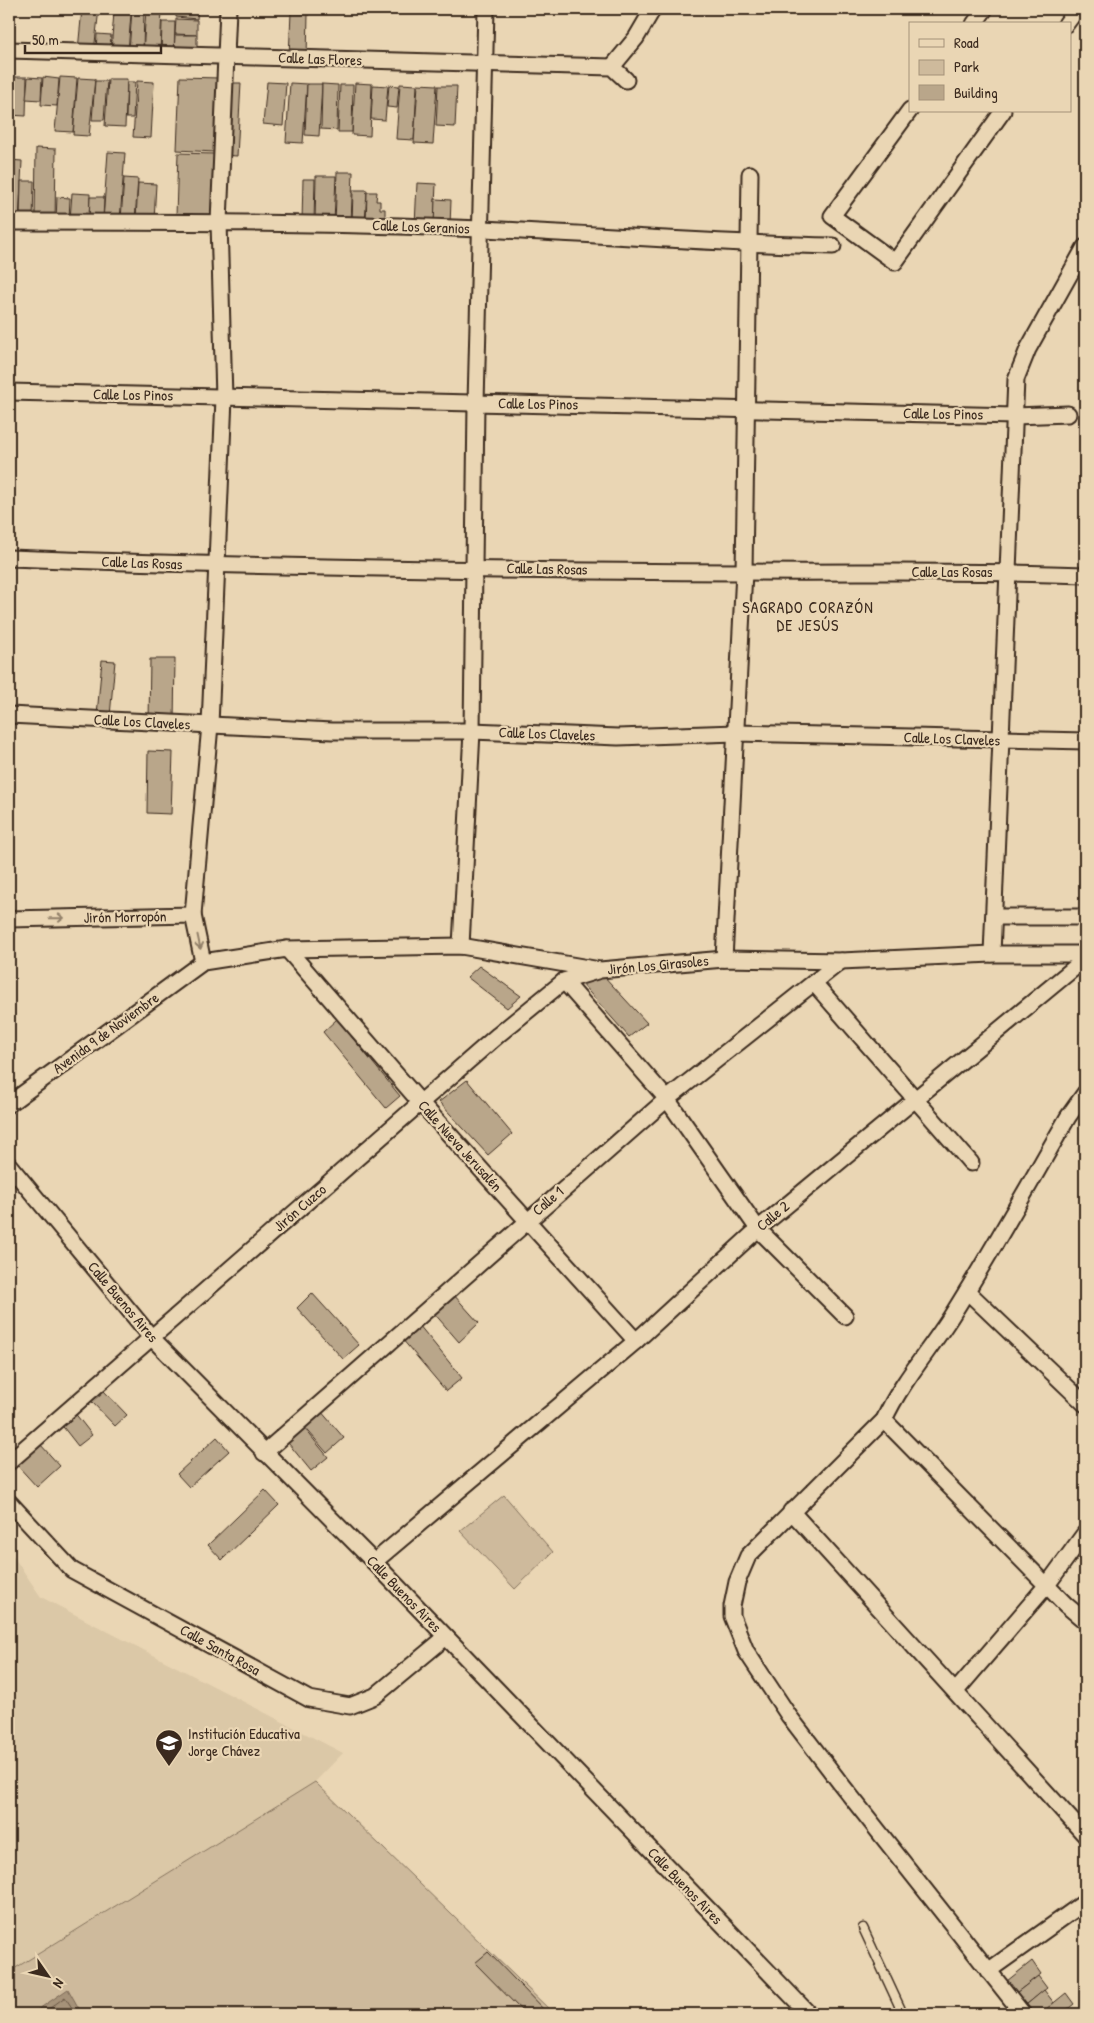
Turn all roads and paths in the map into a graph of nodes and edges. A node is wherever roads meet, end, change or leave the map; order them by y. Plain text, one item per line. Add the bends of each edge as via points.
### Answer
1 (228, 9) edge
2 (486, 9) edge
3 (653, 9) edge
4 (985, 9) edge
5 (1078, 9) edge
6 (1085, 14) edge
7 (975, 22) edge
8 (1068, 22) edge
9 (9, 50) edge
10 (226, 56) junction
11 (485, 64) junction
12 (612, 67) junction
13 (626, 80) dead end
14 (909, 111) edge
15 (1002, 112) edge
16 (750, 174) dead end
17 (9, 222) edge
18 (219, 222) junction
19 (482, 229) junction
20 (747, 244) junction
21 (833, 246) dead end
22 (1085, 247) edge
23 (9, 392) edge
24 (224, 398) junction
25 (476, 403) junction
26 (746, 409) junction
27 (1068, 414) dead end
28 (1015, 416) junction
29 (9, 558) edge
30 (216, 566) junction
31 (473, 568) junction
32 (744, 572) junction
33 (1007, 572) junction
34 (1085, 575) edge
35 (9, 715) edge
36 (210, 725) junction
37 (472, 731) junction
38 (736, 733) junction
39 (1002, 740) junction
40 (1085, 741) edge
41 (193, 915) junction
42 (994, 917) junction
43 (1085, 917) edge
44 (9, 919) edge
45 (461, 946) junction
46 (287, 949) junction
47 (992, 954) junction
48 (1085, 954) edge
49 (724, 959) junction
50 (1085, 959) edge
51 (842, 961) junction
52 (203, 962) junction
53 (600, 970) junction
54 (564, 981) junction
55 (814, 983) junction
56 (1085, 1092) edge
57 (667, 1099) junction
58 (917, 1099) junction
59 (420, 1102) junction
60 (9, 1104) edge
61 (971, 1163) dead end
62 (9, 1165) edge
63 (526, 1220) junction
64 (758, 1229) junction
65 (967, 1291) junction
66 (845, 1316) dead end
67 (152, 1338) junction
68 (636, 1342) junction
69 (1085, 1404) edge
70 (884, 1420) junction
71 (264, 1453) junction
72 (9, 1462) edge
73 (9, 1502) edge
74 (791, 1511) junction
75 (1085, 1533) edge
76 (374, 1562) junction
77 (1047, 1585) junction
78 (1085, 1621) edge
79 (446, 1637) junction
80 (956, 1691) junction
81 (1085, 1835) edge
82 (1085, 1902) edge
83 (863, 1928) dead end
84 (988, 1971) junction
85 (809, 2014) edge
86 (903, 2014) edge
87 (1023, 2014) edge

1 - 10 street
2 - 11 street
3 - 12 street via 636,38
4 - 7 street
5 - 6 street
5 - 8 street
9 - 10 street, Calle Las Flores
10 - 11 street, Calle Las Flores
10 - 18 street
11 - 12 street, Calle Las Flores
11 - 19 street
12 - 13 street
14 - 15 street via 832,216 895,262
16 - 20 street
17 - 18 street, Calle Los Geranios
18 - 19 street, Calle Los Geranios
18 - 24 street
19 - 20 street, Calle Los Geranios
19 - 25 street
20 - 21 street, Calle Los Geranios
20 - 26 street
22 - 28 street via 1028,349 1016,379
23 - 24 street, Calle Los Pinos
24 - 25 street, Calle Los Pinos
24 - 30 street
25 - 26 street, Calle Los Pinos
25 - 31 street
26 - 28 street, Calle Los Pinos
26 - 32 street
27 - 28 street, Calle Los Pinos
28 - 33 street
29 - 30 street, Calle Las Rosas
30 - 31 street, Calle Las Rosas
30 - 36 street
31 - 32 street, Calle Las Rosas
31 - 37 street
32 - 33 street, Calle Las Rosas
32 - 38 street
33 - 34 street, Calle Las Rosas
33 - 39 street
35 - 36 street, Calle Los Claveles
36 - 37 street, Calle Los Claveles
36 - 41 street
37 - 38 street, Calle Los Claveles via 618,737
37 - 45 street
38 - 39 street, Calle Los Claveles
38 - 49 street
39 - 40 street, Calle Los Claveles
39 - 42 street
44 -> 41 street, Jirón Morropón
41 -> 52 street
42 - 43 street
42 - 47 street
45 - 46 street, Jirón Los Girasoles
45 - 53 street, Jirón Los Girasoles
46 - 52 street, Jirón Los Girasoles
46 - 59 street, Calle Nueva Jerusalén
47 - 48 street, Jirón Los Girasoles
47 - 51 street, Jirón Los Girasoles
49 - 51 street, Jirón Los Girasoles
49 - 53 street, Jirón Los Girasoles
50 - 58 street, Calle 2
51 - 55 street, Calle 1
52 - 60 street, Avenida 9 de Noviembre
53 - 54 street, Jirón Cuzco
54 - 57 street
54 - 59 street, Jirón Cuzco
55 - 57 street, Calle 1
55 - 58 street
56 - 65 street
57 - 63 street, Calle 1
57 - 64 street
58 - 61 street
58 - 64 street, Calle 2
59 - 63 street, Calle Nueva Jerusalén
59 - 67 street, Jirón Cuzco
62 - 67 street, Calle Buenos Aires
63 - 68 street, Calle Nueva Jerusalén
63 - 71 street, Calle 1
64 - 66 street
64 - 68 street, Calle 2
65 - 69 street
65 - 70 street via 893,1400
67 - 71 street, Calle Buenos Aires
67 - 72 street, Jirón Cuzco
68 - 76 street, Calle 2
70 - 74 street
70 - 77 street
71 - 76 street, Calle Buenos Aires
73 - 79 street, Calle Santa Rosa via 72,1570 309,1699 350,1706 375,1696
74 - 80 street
74 - 84 street via 748,1556 742,1568 732,1606 740,1638 764,1681 789,1716
75 - 77 street
76 - 79 street, Calle Buenos Aires
77 - 78 street
77 - 80 street
79 - 85 street, Calle Buenos Aires
80 - 81 street
82 - 84 street
83 - 86 lane
84 - 87 street

